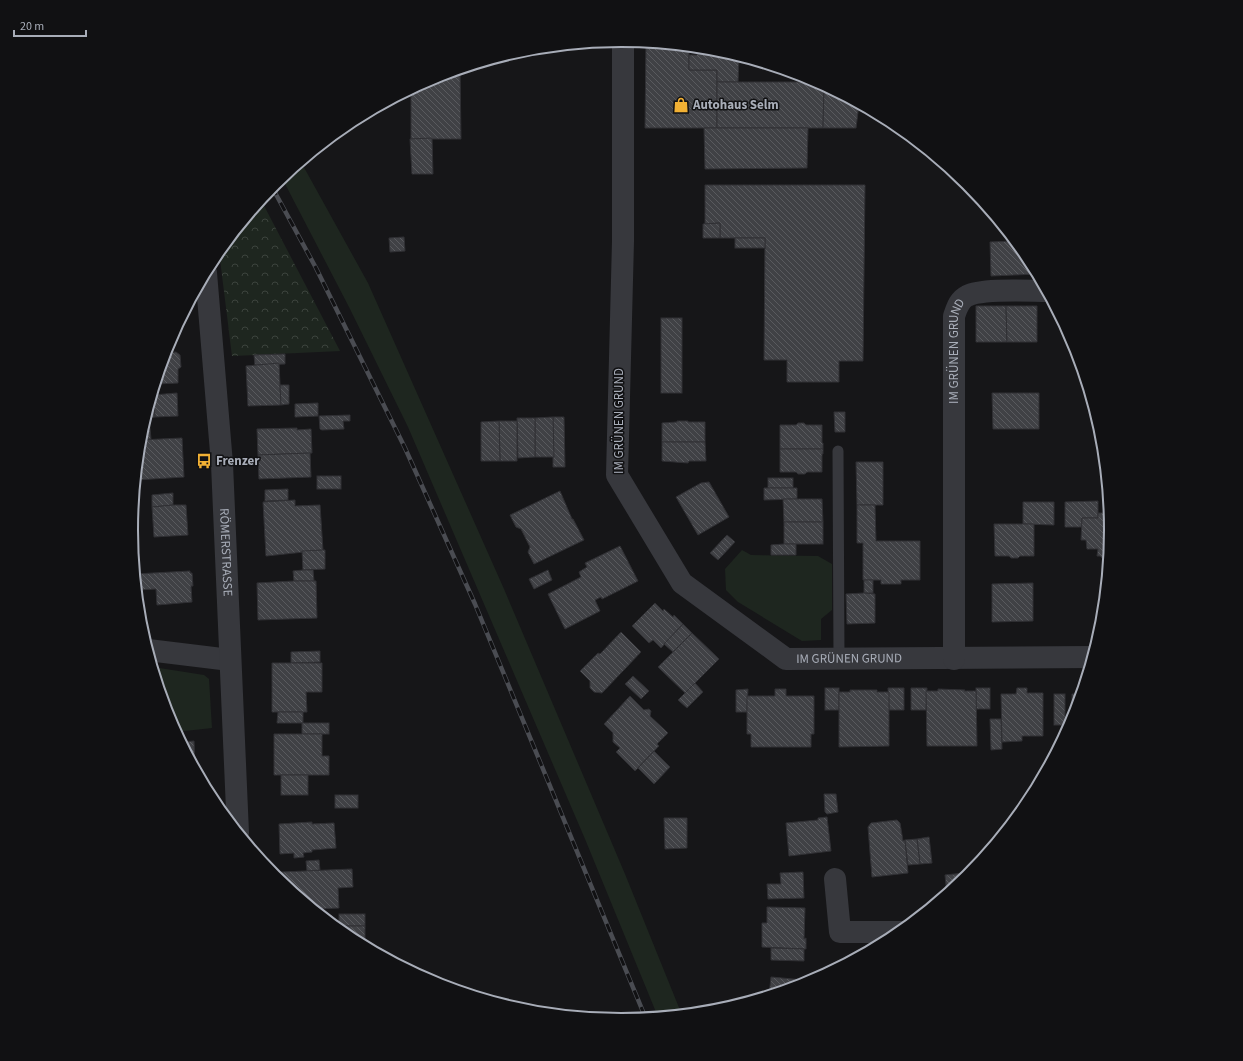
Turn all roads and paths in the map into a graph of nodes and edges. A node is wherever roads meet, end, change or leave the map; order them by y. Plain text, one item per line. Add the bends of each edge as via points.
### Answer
1 (623, 47) edge
2 (207, 283) edge
3 (1041, 291) edge
4 (838, 451) dead end
5 (153, 651) edge
6 (1089, 657) edge
7 (839, 658) junction
8 (954, 659) junction
9 (230, 660) junction
10 (238, 824) edge
11 (835, 879) dead end
12 (891, 932) edge

1 - 7 street, IM GRÜNEN GRUND via 623,241 617,475 682,583 786,659
2 - 9 street, RÖMERSTRASSE via 222,464
3 - 8 street, IM GRÜNEN GRUND via 979,291 959,303 954,316
4 - 7 lane
5 - 9 street
6 - 8 street, IM GRÜNEN GRUND
7 - 8 street, IM GRÜNEN GRUND
9 - 10 street, RÖMERSTRASSE
11 - 12 street via 840,932

